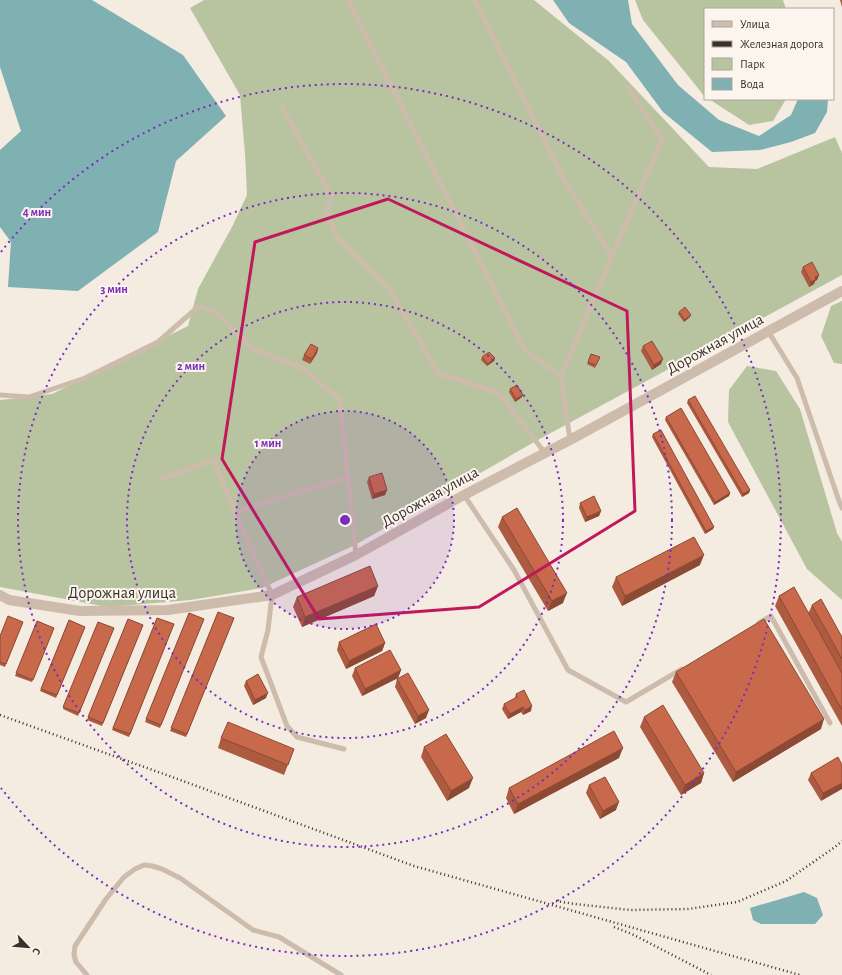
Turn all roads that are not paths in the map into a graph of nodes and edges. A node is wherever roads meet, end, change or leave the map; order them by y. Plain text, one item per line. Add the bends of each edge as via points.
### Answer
1 (348, 0) edge
2 (475, 0) edge
3 (628, 87) dead end
4 (282, 107) dead end
5 (612, 256) junction
6 (842, 291) edge
7 (768, 331) junction
8 (561, 376) junction
9 (0, 396) edge
10 (570, 440) junction
11 (545, 453) junction
12 (348, 477) junction
13 (158, 480) dead end
14 (464, 495) junction
15 (842, 508) edge
16 (235, 512) junction
17 (356, 555) junction
18 (0, 595) edge
19 (272, 595) junction
20 (751, 628) edge
21 (685, 667) edge
22 (830, 722) dead end
23 (344, 749) dead end
24 (87, 975) edge
25 (342, 975) edge

1 - 8 lane via 524,349
2 - 5 lane via 563,178
3 - 5 lane via 662,139
4 - 11 lane via 332,197 326,211 337,237 389,288 438,373 499,393
5 - 8 lane
6 - 7 street, Дорожная улица
7 - 10 street, Дорожная улица
7 - 15 lane via 798,378
8 - 10 lane
9 - 12 lane via 29,397 85,378 158,342 199,306 218,313 253,349 304,368 340,400
10 - 11 street, Дорожная улица
11 - 14 street, Дорожная улица
12 - 16 lane
12 - 17 lane
13 - 16 lane via 214,460
14 - 17 street, Дорожная улица
14 - 21 lane via 514,570 568,670 626,702
16 - 19 lane
17 - 19 street, Дорожная улица
18 - 19 street, Дорожная улица via 9,600 80,611 168,610
19 - 23 lane via 268,630 261,657 287,726 297,737
20 - 22 lane via 771,616
24 - 25 lane via 76,962 75,946 124,877 144,865 162,869 180,878 253,930 279,937

